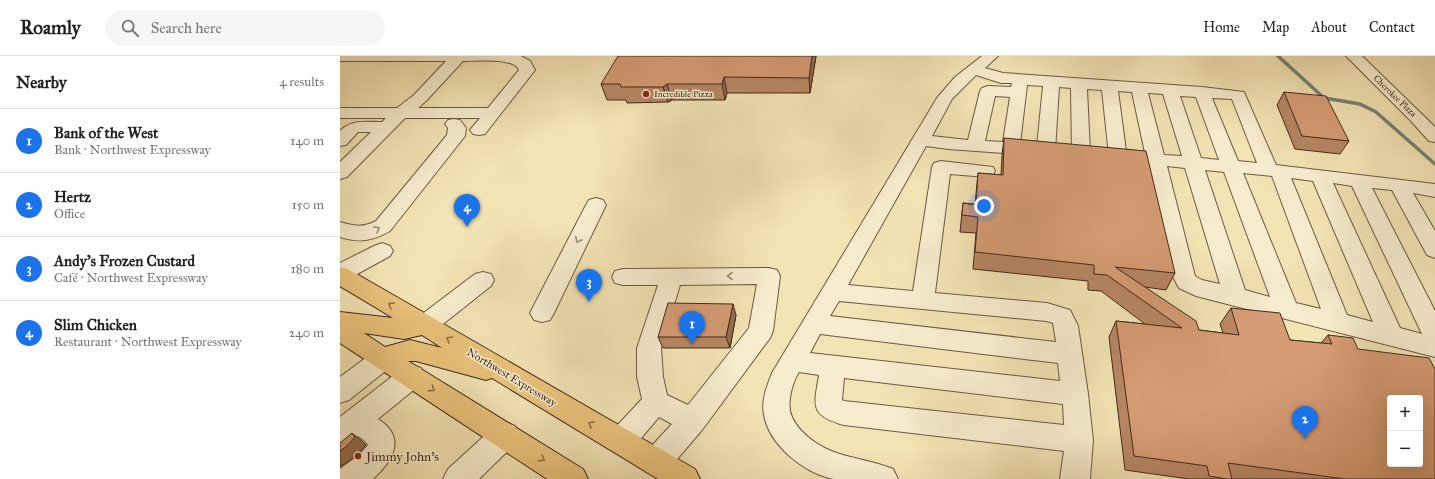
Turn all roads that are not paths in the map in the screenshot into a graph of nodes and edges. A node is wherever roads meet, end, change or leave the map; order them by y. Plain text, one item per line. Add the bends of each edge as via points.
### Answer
1 (991, 56) edge
2 (1354, 56) edge
3 (340, 57) edge
4 (459, 58) junction
5 (974, 69) junction
6 (1051, 81) junction
7 (1079, 83) junction
8 (1109, 85) junction
9 (1020, 86) junction
10 (1139, 88) junction
11 (1170, 90) junction
12 (1202, 92) junction
13 (340, 102) edge
14 (340, 113) edge
15 (493, 113) junction
16 (398, 116) junction
17 (1416, 116) junction
18 (1435, 116) edge
19 (458, 118) junction
20 (478, 130) dead end
21 (1435, 137) edge
22 (921, 140) junction
23 (340, 141) edge
24 (981, 146) junction
25 (1011, 148) junction
26 (1082, 153) junction
27 (1156, 159) junction
28 (1193, 163) junction
29 (1231, 166) junction
30 (1274, 170) junction
31 (340, 173) edge
32 (1320, 176) junction
33 (1359, 181) junction
34 (1399, 185) junction
35 (1435, 192) edge
36 (596, 206) dead end
37 (340, 229) edge
38 (1435, 250) edge
39 (382, 251) dead end
40 (340, 274) edge
41 (692, 276) junction
42 (484, 280) dead end
43 (669, 286) junction
44 (833, 292) junction
45 (1236, 298) junction
46 (923, 300) junction
47 (1287, 310) junction
48 (542, 313) dead end
49 (340, 321) edge
50 (1338, 323) junction
51 (425, 324) junction
52 (814, 324) junction
53 (340, 331) edge
54 (1435, 335) edge
55 (1391, 336) junction
56 (1435, 347) edge
57 (1070, 354) junction
58 (384, 358) junction
59 (792, 361) junction
60 (833, 366) junction
61 (506, 374) junction
62 (412, 376) junction
63 (340, 392) edge
64 (1075, 394) junction
65 (656, 402) junction
66 (692, 421) junction
67 (348, 427) edge
68 (505, 435) junction
69 (1079, 440) junction
70 (620, 441) junction
71 (656, 462) junction
72 (568, 478) edge
73 (350, 479) edge
74 (458, 479) edge
75 (685, 479) edge
76 (883, 479) edge
77 (1075, 479) edge

1 - 5 street
2 - 17 street, Cherokee Plaza
3 - 4 street
4 - 15 street via 509,58 521,60 525,64 527,70
4 - 16 street
5 - 9 street
5 - 22 street via 954,86
6 - 7 street
6 - 9 street
6 - 26 street
7 - 8 street
7 - 26 street
8 - 10 street
8 - 26 street
9 - 24 street via 988,91
9 - 25 street
10 - 11 street
10 - 27 street
11 - 12 street
11 - 28 street
12 - 29 street
12 - 30 street via 1238,95
13 - 16 street
14 - 16 street
15 - 19 street
15 - 20 street
16 - 19 street
16 - 23 street via 352,128
16 - 31 street
17 - 18 street
17 - 21 street, Cherokee Plaza
37 -> 19 street via 350,234 360,234 372,232 382,226 456,136
22 - 24 street
22 - 44 street
24 - 25 street
24 - 46 street via 985,179 941,167
25 - 26 street
26 - 27 street
27 - 28 street
27 - 45 street via 1184,277 1196,287
28 - 29 street
28 - 45 street
29 - 30 street
29 - 47 street
30 - 32 street
30 - 50 street
32 - 33 street
32 - 55 street
33 - 34 street
33 - 54 street
34 - 35 street via 1432,189
34 - 38 street
36 -> 48 street
39 - 40 street
51 -> 40 highway, Northwest Expressway
41 - 43 street via 689,286
41 - 43 street via 621,282
66 -> 41 street via 760,331 769,276
42 - 51 street
43 - 65 street via 649,348 650,377
44 - 46 street
44 - 52 street
45 - 47 street
46 - 57 street via 1054,314 1062,317 1066,326
47 - 50 street
49 - 51 highway via 404,330
50 - 55 street
61 -> 51 highway, Northwest Expressway
52 - 57 street
52 - 59 street
53 - 58 highway
55 - 56 street
57 - 64 street
58 - 61 highway via 399,352 420,350 426,354
58 - 62 highway
58 - 63 street
59 - 60 street
59 - 76 street via 777,395 776,412 782,427 796,445 818,459
60 - 64 street
60 - 69 street via 828,404 833,410
70 -> 61 highway, Northwest Expressway
62 - 67 street
62 -> 68 highway
64 - 69 street
65 - 66 street
65 - 70 street
66 - 71 street
67 - 73 street via 376,433 382,446 378,454
68 -> 72 highway
68 - 74 street
69 - 77 street
70 - 71 highway, Northwest Expressway
71 - 75 highway, Northwest Expressway

